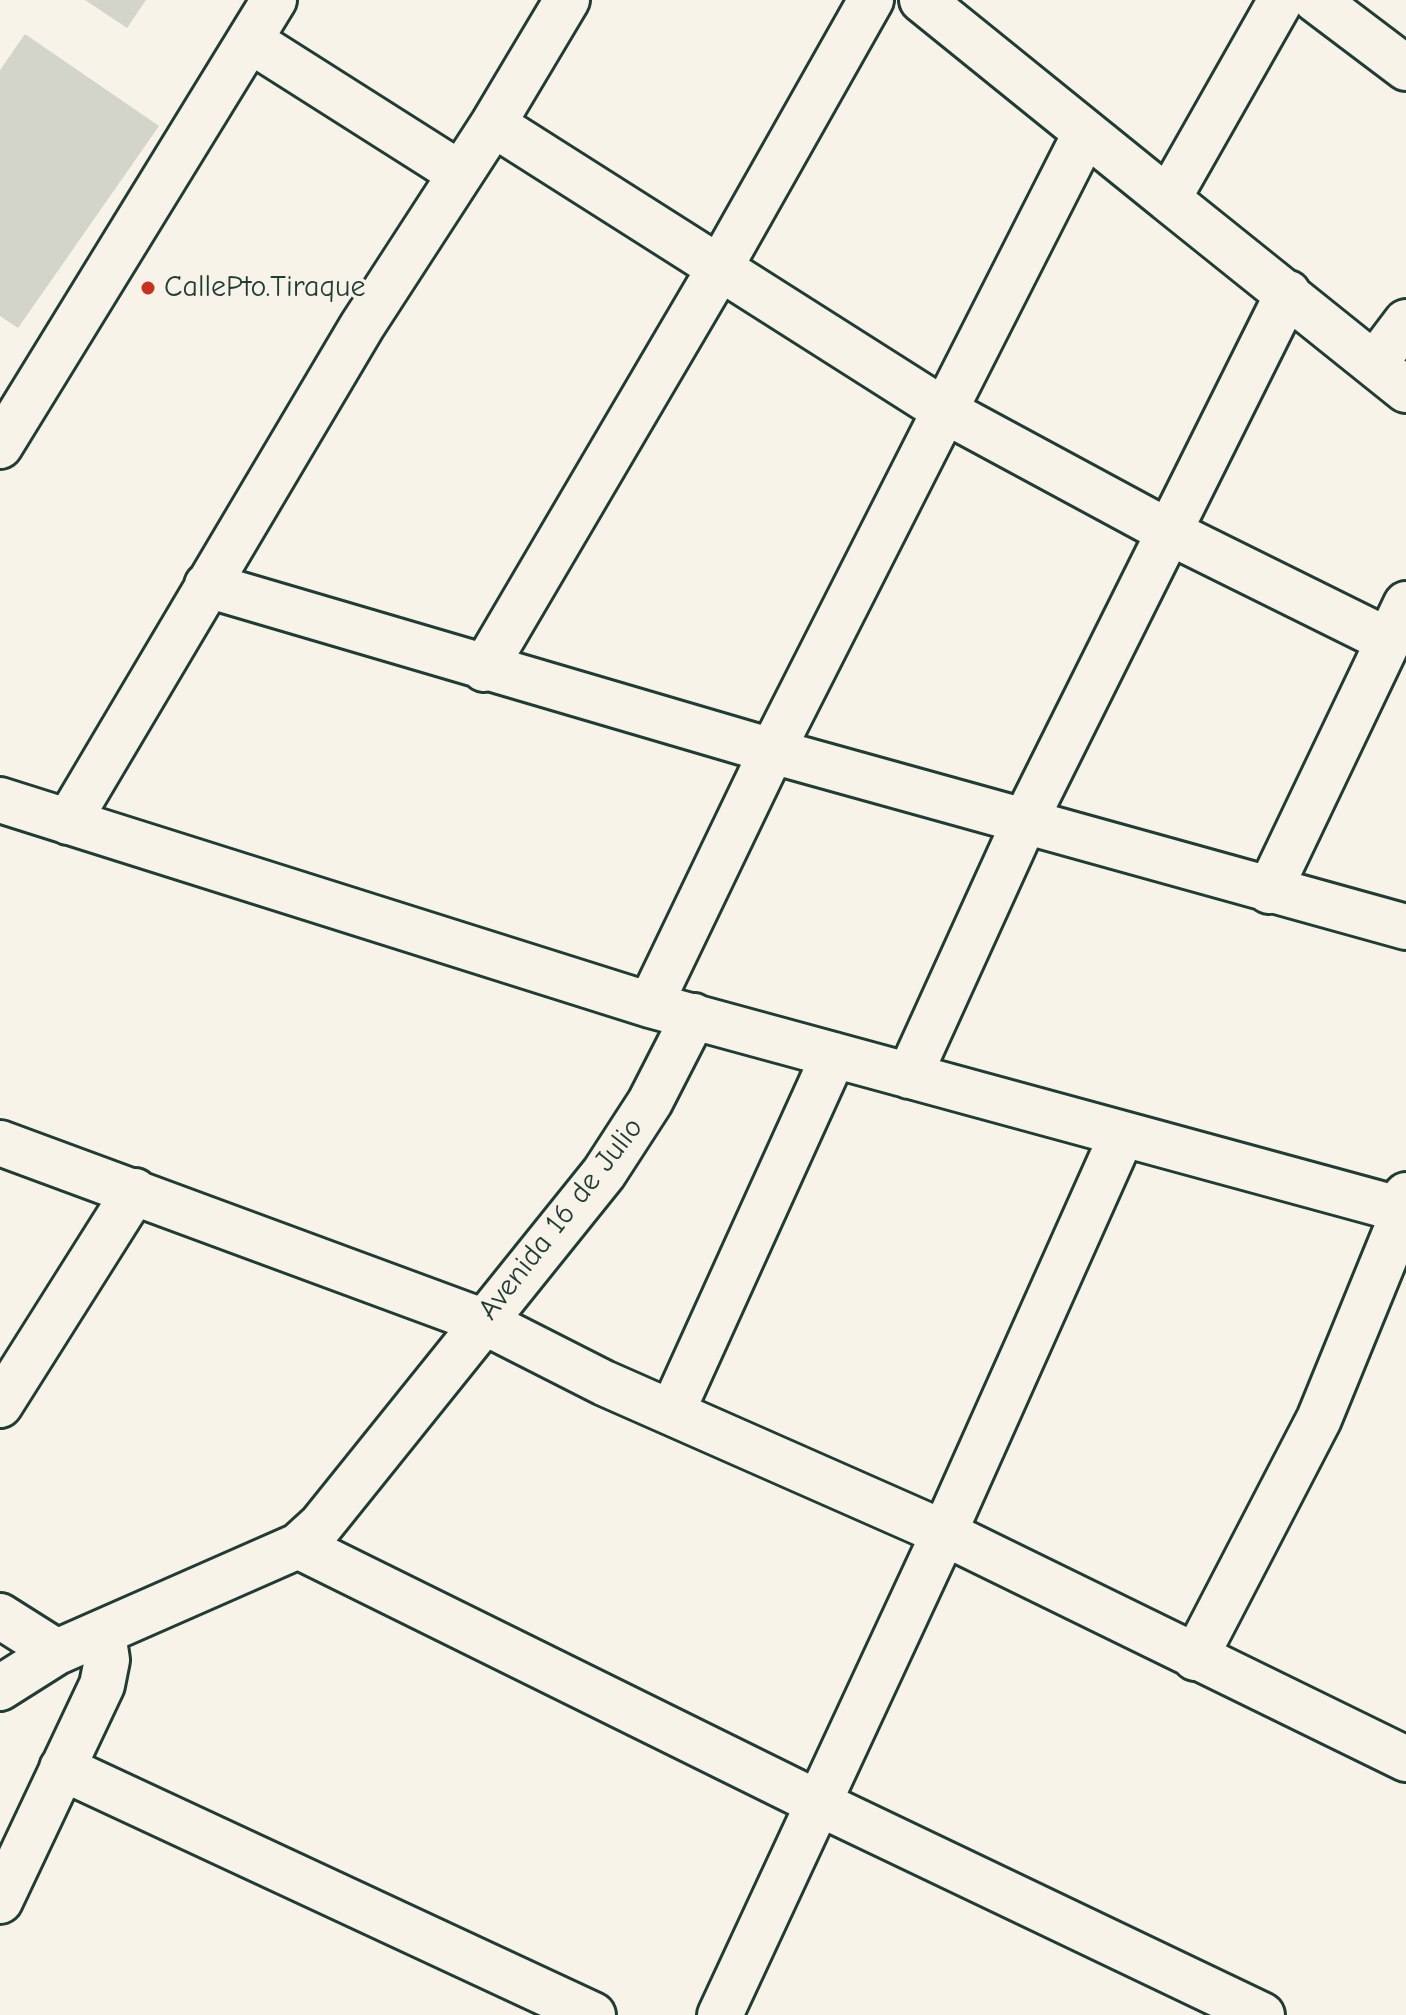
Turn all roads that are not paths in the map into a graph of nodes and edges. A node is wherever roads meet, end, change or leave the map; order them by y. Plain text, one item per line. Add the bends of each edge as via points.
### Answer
1 (274, 0) edge
2 (567, 0) edge
3 (871, 0) edge
4 (922, 0) edge
5 (1281, 0) edge
6 (1316, 0) edge
7 (251, 41) junction
8 (1406, 68) edge
9 (493, 124) junction
10 (1085, 134) junction
11 (459, 173) junction
12 (1168, 199) junction
13 (719, 269) junction
14 (1288, 293) junction
15 (1406, 322) edge
16 (1390, 376) edge
17 (945, 411) junction
18 (6, 422) edge
19 (1169, 532) junction
20 (207, 585) junction
21 (1396, 622) edge
22 (484, 669) junction
23 (772, 751) junction
24 (0, 800) edge
25 (1025, 821) junction
26 (68, 822) junction
27 (1269, 891) junction
28 (1406, 927) edge
29 (650, 1005) junction
30 (694, 1016) junction
31 (834, 1055) junction
32 (909, 1076) junction
33 (1122, 1135) junction
34 (0, 1143) edge
35 (135, 1191) junction
36 (1405, 1206) edge
37 (482, 1321) junction
38 (0, 1405) edge
39 (672, 1412) junction
40 (944, 1533) junction
41 (298, 1546) junction
42 (0, 1616) edge
43 (103, 1633) junction
44 (57, 1652) junction
45 (1195, 1658) junction
46 (0, 1688) edge
47 (1406, 1759) edge
48 (62, 1768) junction
49 (818, 1803) junction
50 (0, 1901) edge
51 (593, 2015) edge
52 (720, 2015) edge
53 (1262, 2015) edge

1 - 7 street
2 - 9 street
3 - 13 street
4 - 10 street
5 - 12 street
6 - 8 street
7 - 11 street
7 - 18 street
9 - 11 street
9 - 13 street
10 - 12 street
10 - 17 street
11 - 20 street
12 - 14 street
13 - 17 street
13 - 22 street
14 - 16 street
14 - 19 street
15 - 16 street
17 - 19 street
17 - 23 street
19 - 21 street
19 - 25 street
20 - 22 street
20 - 26 street
21 - 27 street
22 - 23 street
23 - 25 street
23 - 29 street
24 - 26 street
25 - 27 street
25 - 32 street
26 - 29 street
27 - 28 street
29 - 30 street
30 - 31 street
30 - 37 street, Avenida 16 de Julio via 650,1102 604,1173
31 - 32 street
31 - 39 street
32 - 33 street
33 - 36 street
33 - 40 street
34 - 35 street
35 - 37 street
35 - 38 street
36 - 45 street via 1319,1419
37 - 39 street
37 - 41 street, Avenida 16 de Julio via 321,1525
39 - 40 street
40 - 45 street
40 - 49 street
41 - 43 street, Avenida 16 de Julio
41 - 49 street
42 - 44 street
43 - 44 street, Avenida 16 de Julio
43 - 48 street via 106,1673
44 - 46 street, Avenida 16 de Julio
45 - 47 street
48 - 50 street
48 - 51 street
49 - 52 street
49 - 53 street

